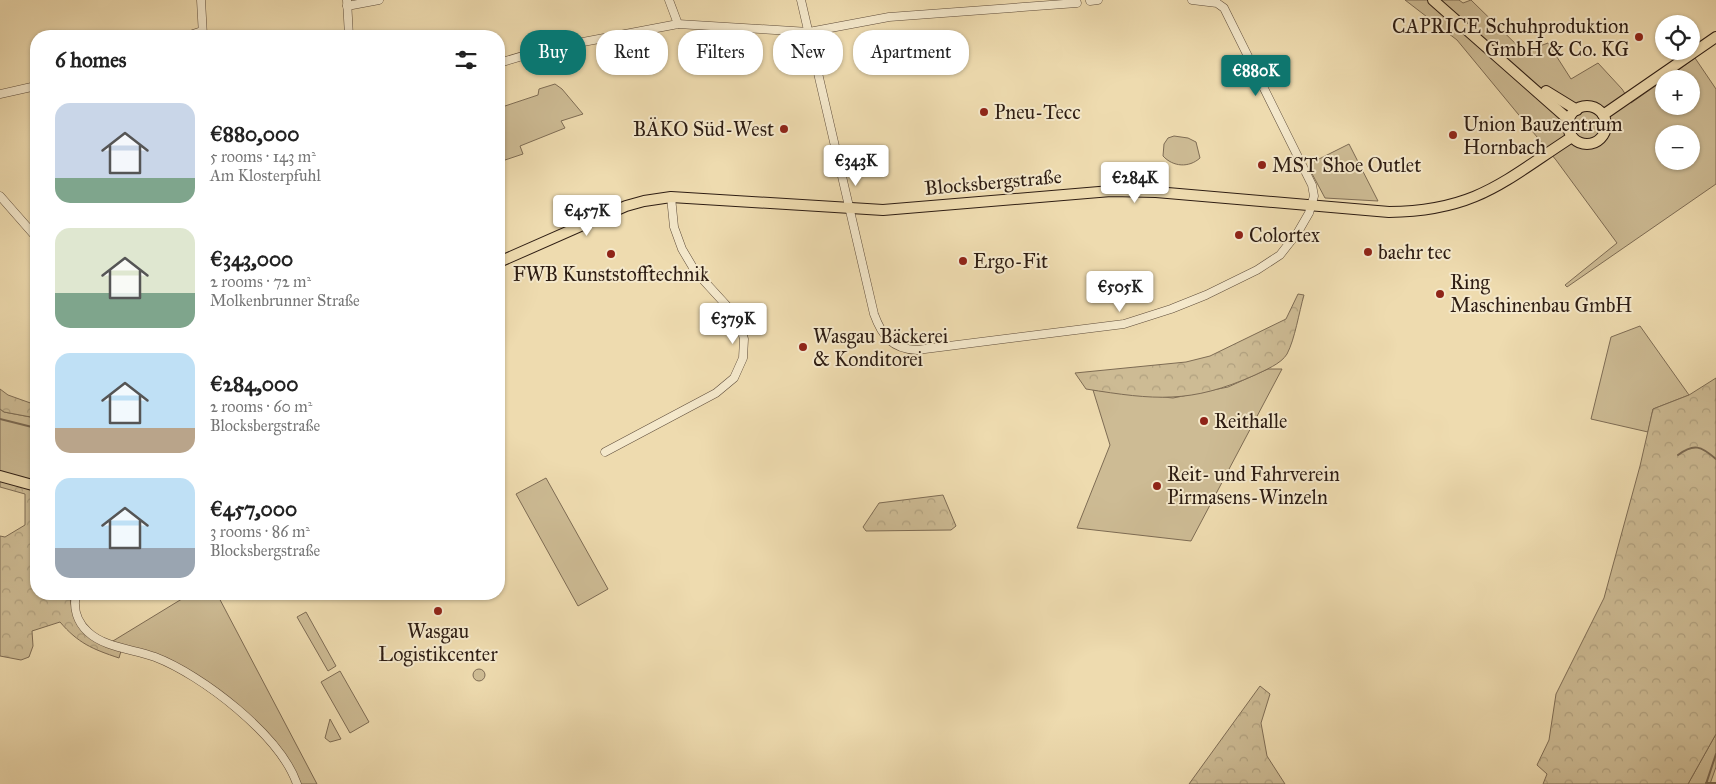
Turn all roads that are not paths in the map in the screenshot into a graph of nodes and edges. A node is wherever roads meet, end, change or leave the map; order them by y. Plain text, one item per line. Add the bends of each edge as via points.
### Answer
1 (201, 0) edge
2 (379, 0) edge
3 (669, 0) edge
4 (801, 0) edge
5 (1192, 0) edge
6 (1433, 0) edge
7 (347, 3) edge
8 (1077, 3) dead end
9 (678, 24) junction
10 (202, 30) edge
11 (348, 30) edge
12 (776, 30) edge
13 (808, 30) edge
14 (820, 30) edge
15 (1716, 36) edge
16 (505, 61) edge
17 (1502, 61) junction
18 (819, 75) edge
19 (30, 87) edge
20 (0, 94) edge
21 (1576, 110) junction
22 (1603, 115) junction
23 (1569, 120) junction
24 (1572, 137) junction
25 (0, 196) edge
26 (671, 197) junction
27 (1312, 206) junction
28 (850, 210) junction
29 (30, 231) edge
30 (505, 259) edge
31 (605, 452) dead end
32 (0, 476) edge
33 (30, 484) edge
34 (75, 600) edge
35 (297, 784) edge

1 - 10 street
2 - 7 street
3 - 9 street
4 - 13 street
5 - 27 street via 1217,3 1224,8 1312,186
6 - 17 main road
7 - 11 street
8 - 14 street via 889,17
9 - 12 street
9 - 16 street via 556,47
15 - 22 main road
17 - 21 main road
17 - 23 main road
18 - 28 street
19 - 20 street
21 - 22 main road via 1591,107
21 - 23 main road
22 - 24 main road via 1606,127 1601,138 1583,144
23 - 24 main road
24 - 27 main road, Blocksbergstraße via 1485,194 1455,205 1425,211 1389,212
25 - 29 street
26 - 28 main road, Blocksbergstraße
26 - 30 main road, Blocksbergstraße via 626,206
26 - 31 street via 674,227 682,249 695,271 738,318 744,339 743,358 734,378 716,393
27 - 28 main road, Blocksbergstraße via 1111,190
27 - 28 street via 1280,255 1230,284 1171,309 1124,324 917,350 899,348 880,331
32 - 33 main road
34 - 35 street via 78,619 89,633 108,644 170,664 224,699 256,725 278,750

